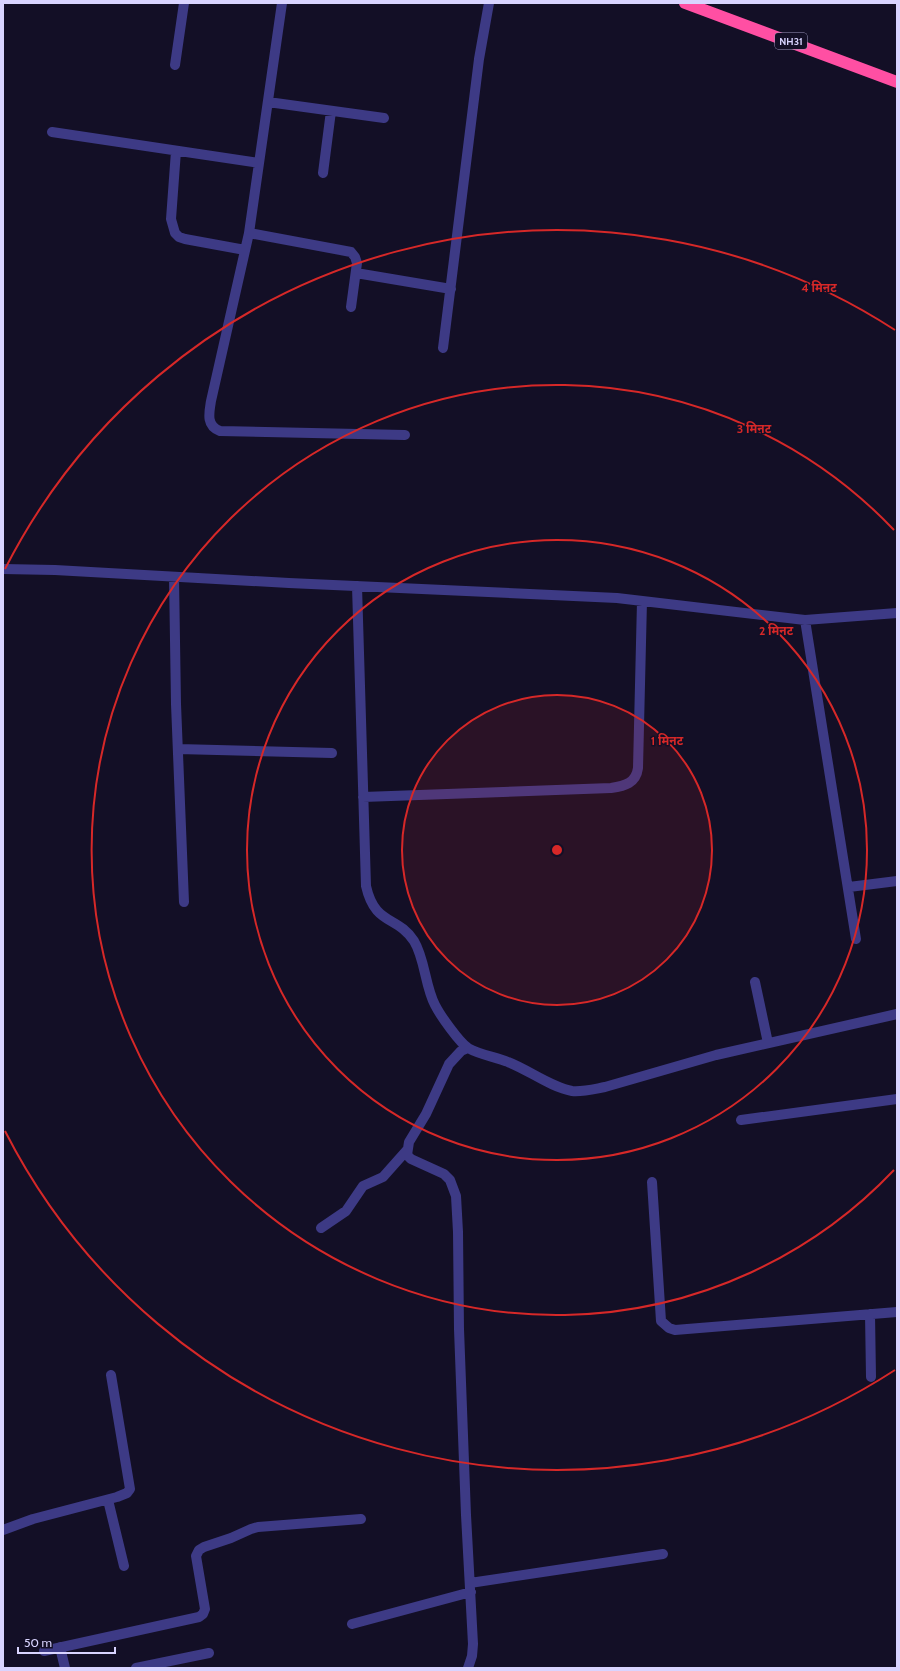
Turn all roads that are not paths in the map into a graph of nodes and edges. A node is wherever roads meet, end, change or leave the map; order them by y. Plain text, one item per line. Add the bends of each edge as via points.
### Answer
1 (184, 3) edge
2 (282, 3) edge
3 (489, 3) edge
4 (685, 3) edge
5 (175, 65) dead end
6 (897, 82) edge
7 (268, 102) junction
8 (331, 111) junction
9 (384, 118) dead end
10 (52, 132) dead end
11 (176, 151) junction
12 (259, 164) junction
13 (324, 173) dead end
14 (249, 233) junction
15 (245, 250) junction
16 (356, 273) junction
17 (450, 289) junction
18 (351, 307) dead end
19 (443, 348) dead end
20 (405, 435) dead end
21 (3, 569) edge
22 (174, 577) junction
23 (357, 586) junction
24 (642, 601) junction
25 (897, 613) edge
26 (805, 620) junction
27 (178, 749) junction
28 (332, 753) dead end
29 (363, 797) junction
30 (897, 881) edge
31 (849, 887) junction
32 (184, 902) dead end
33 (856, 940) dead end
34 (754, 982) dead end
35 (897, 1014) edge
36 (768, 1043) junction
37 (468, 1048) junction
38 (897, 1099) edge
39 (740, 1120) dead end
40 (407, 1150) junction
41 (652, 1182) dead end
42 (321, 1228) dead end
43 (897, 1312) edge
44 (870, 1314) junction
45 (111, 1375) dead end
46 (871, 1377) dead end
47 (108, 1500) junction
48 (361, 1519) dead end
49 (3, 1530) edge
50 (663, 1554) dead end
51 (124, 1566) dead end
52 (470, 1587) junction
53 (352, 1624) dead end
54 (60, 1647) junction
55 (44, 1651) dead end
56 (209, 1653) dead end
57 (65, 1668) edge
58 (136, 1668) edge
59 (468, 1668) edge

1 - 5 street
2 - 7 street
3 - 17 street via 479,59
4 - 6 highway, NH31
7 - 8 street
7 - 12 street
8 - 9 street
8 - 13 street
10 - 11 street
11 - 12 street
11 - 15 street via 171,219 175,233 185,239
12 - 14 street
14 - 15 street
14 - 16 street via 351,252 357,263
15 - 20 street via 209,415 210,424 215,429 229,432
16 - 17 street
16 - 18 street
17 - 19 street
21 - 22 street
22 - 23 street
22 - 27 street
23 - 24 street
23 - 29 street
24 - 26 street
24 - 29 street via 638,768 633,782 612,788
25 - 26 street
26 - 31 street
27 - 28 street
27 - 32 street
29 - 37 street via 366,886 371,904 383,918 400,927 414,943 435,1005
30 - 31 street
31 - 33 street
34 - 36 street
35 - 36 street
36 - 37 street via 605,1087 573,1091 507,1061
37 - 40 street via 449,1064
38 - 39 street
40 - 42 street via 383,1177 363,1186 346,1211
40 - 52 street via 407,1155 411,1159 444,1174 450,1180 456,1196
41 - 44 street via 661,1321 669,1328 675,1330
43 - 44 street
44 - 46 street
45 - 47 street via 130,1489 127,1493
47 - 49 street
47 - 51 street
48 - 54 street via 250,1529 204,1547 196,1556 205,1609 199,1617
50 - 52 street
52 - 53 street
52 - 59 street via 474,1644
54 - 55 street
54 - 57 street
56 - 58 street

